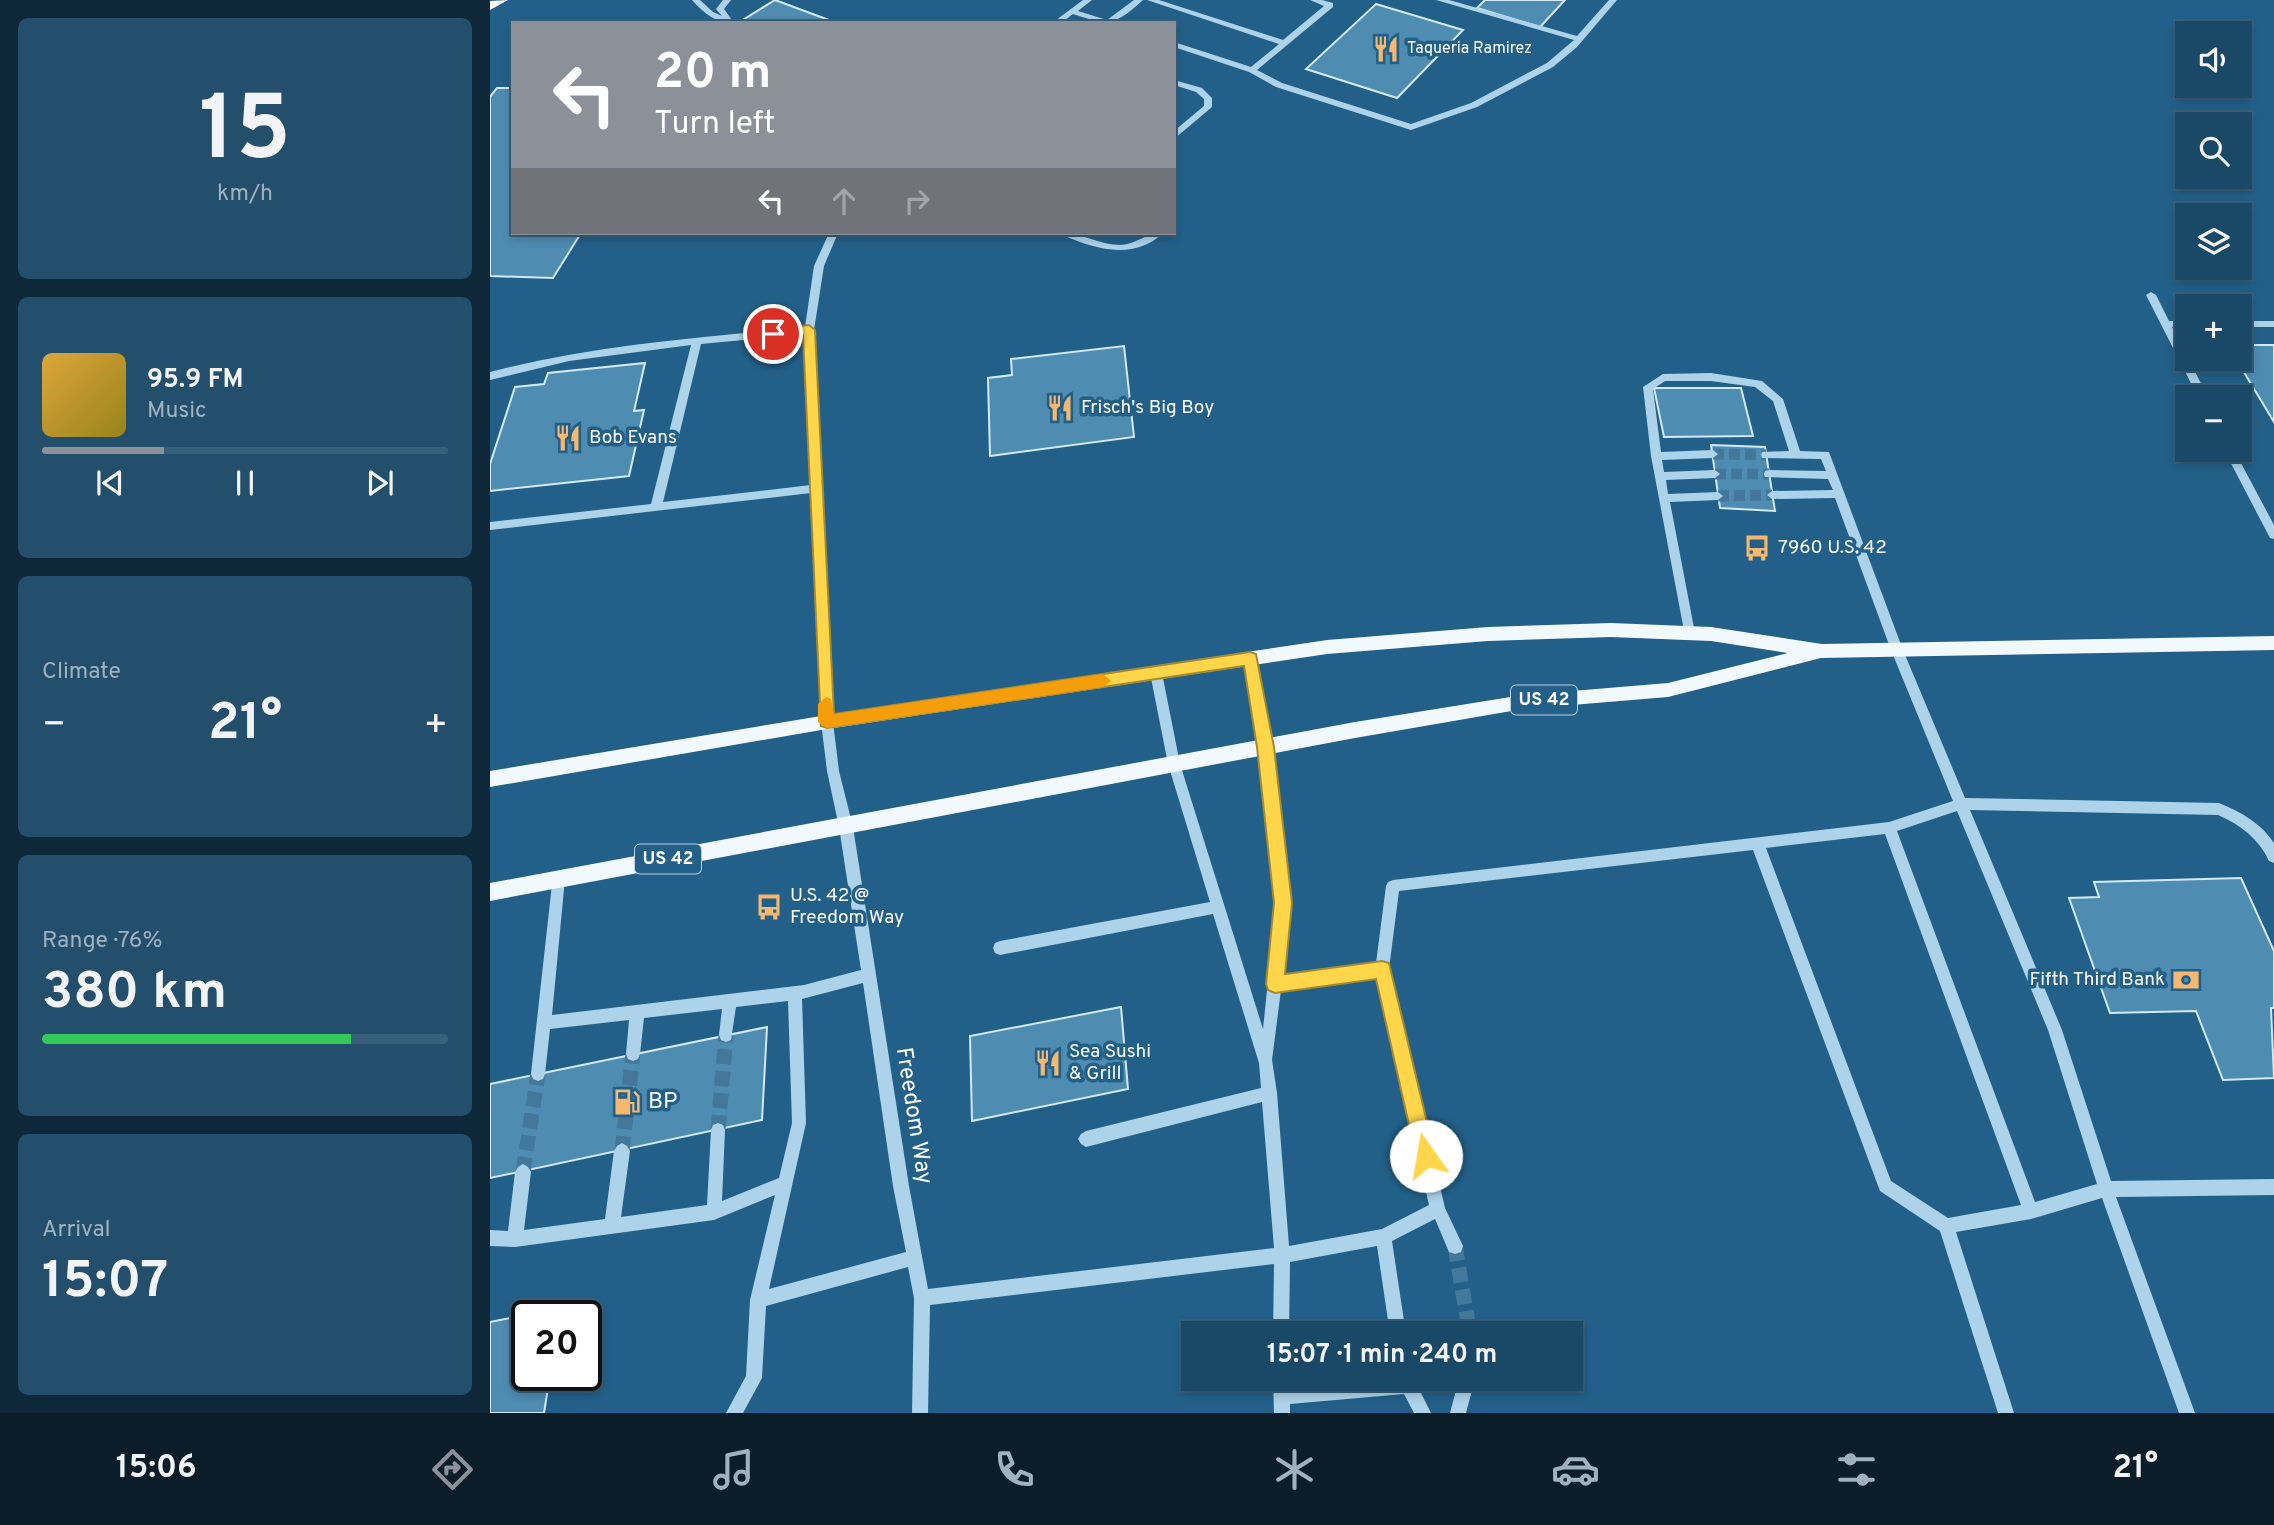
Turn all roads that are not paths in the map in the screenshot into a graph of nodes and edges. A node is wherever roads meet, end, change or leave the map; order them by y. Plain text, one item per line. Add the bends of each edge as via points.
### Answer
1 (500, 0) edge
2 (695, 0) edge
3 (727, 0) edge
4 (1088, 0) edge
5 (1139, 0) edge
6 (1152, 0) edge
7 (1314, 0) edge
8 (1440, 0) edge
9 (1613, 0) edge
10 (490, 6) edge
11 (1072, 11) junction
12 (726, 21) edge
13 (729, 21) edge
14 (1059, 21) edge
15 (1102, 21) edge
16 (1111, 21) edge
17 (1579, 39) junction
18 (1284, 43) junction
19 (1176, 45) edge
20 (1252, 70) junction
21 (1176, 83) edge
22 (1176, 134) edge
23 (832, 235) edge
24 (1071, 235) edge
25 (1156, 235) edge
26 (2151, 295) dead end
27 (2165, 324) junction
28 (2175, 324) edge
29 (2252, 324) edge
30 (2274, 324) edge
31 (809, 330) junction
32 (697, 341) junction
33 (490, 376) edge
34 (2197, 385) edge
35 (1713, 454) tunnel mouth
36 (1766, 455) tunnel mouth
37 (1796, 455) junction
38 (1656, 456) junction
39 (2235, 462) edge
40 (1715, 474) tunnel mouth
41 (1769, 474) tunnel mouth
42 (1832, 475) junction
43 (1660, 476) junction
44 (815, 489) junction
45 (1839, 494) junction
46 (1772, 495) tunnel mouth
47 (1718, 496) tunnel mouth
48 (1664, 498) junction
49 (656, 507) junction
50 (490, 526) edge
51 (2274, 535) edge
52 (1689, 633) junction
53 (2274, 643) edge
54 (1898, 650) junction
55 (1822, 651) junction
56 (1250, 659) junction
57 (1156, 673) junction
58 (827, 722) junction
59 (1266, 747) junction
60 (1174, 764) junction
61 (490, 779) edge
62 (1960, 804) junction
63 (846, 827) junction
64 (1889, 828) junction
65 (1756, 842) junction
66 (2274, 857) edge
67 (558, 879) junction
68 (490, 892) edge
69 (1219, 907) junction
70 (1000, 948) dead end
71 (1382, 969) junction
72 (868, 975) junction
73 (1275, 984) junction
74 (795, 993) junction
75 (730, 1001) junction
76 (637, 1013) junction
77 (544, 1023) junction
78 (726, 1035) tunnel mouth
79 (633, 1054) tunnel mouth
80 (1266, 1063) junction
81 (538, 1074) tunnel mouth
82 (1270, 1093) junction
83 (718, 1130) tunnel mouth
84 (1086, 1139) dead end
85 (622, 1152) tunnel mouth
86 (523, 1172) tunnel mouth
87 (785, 1183) junction
88 (2274, 1186) edge
89 (2106, 1189) junction
90 (1438, 1209) junction
91 (2031, 1211) junction
92 (714, 1212) junction
93 (612, 1225) junction
94 (1946, 1226) junction
95 (1384, 1237) junction
96 (490, 1238) edge
97 (515, 1239) junction
98 (1455, 1247) tunnel mouth
99 (1282, 1255) junction
100 (914, 1258) junction
101 (922, 1298) junction
102 (758, 1300) junction
103 (1281, 1321) edge
104 (1396, 1321) edge
105 (1329, 1391) edge
106 (1410, 1391) edge
107 (1464, 1391) edge
108 (1281, 1396) edge
109 (734, 1413) edge
110 (920, 1413) edge
111 (1423, 1413) edge
112 (1458, 1413) edge
113 (2006, 1413) edge
114 (2187, 1413) edge

1 - 10 highway
2 - 12 street
3 - 13 street via 720,9
4 - 11 street
5 - 16 street
6 - 18 street
7 - 18 street via 1330,5
8 - 17 street
9 - 17 street
11 - 14 street
11 - 15 street
17 - 20 street via 1550,65 1474,105 1411,127 1279,85
18 - 20 street
19 - 20 street
21 - 22 street via 1199,90 1208,98 1208,107
23 - 31 street, Freedom Way via 819,266
24 - 25 street via 1110,249 1127,249
26 - 27 street
27 - 28 street
27 - 34 street
29 - 30 street
31 - 32 street
31 - 44 street, Freedom Way
32 - 33 street via 608,349
32 - 49 street
35 - 38 street
36 - 37 street
37 - 38 street via 1778,400 1758,384 1711,377 1663,378 1648,387
37 - 42 street via 1825,456
38 - 43 street
39 - 51 street
40 - 43 street
41 - 42 street
42 - 45 street
43 - 48 street
44 - 49 street
44 - 58 street, Freedom Way
45 - 46 street
45 - 54 street
47 - 48 street
48 - 52 street
49 - 50 street
52 - 55 main road, US 42
52 - 56 main road, US 42 via 1611,629 1488,634
53 - 54 main road, US 42
54 - 55 main road, US 42
54 - 62 street
55 - 59 main road, US 42 via 1668,690 1523,702
56 - 57 main road, US 42
56 - 59 street
57 - 58 main road, US 42
57 - 60 street
58 - 61 main road, US 42
58 - 63 street, Freedom Way
59 - 60 main road, US 42
59 - 73 street via 1283,903
60 - 63 main road, US 42
60 - 69 street
62 - 64 street
62 - 66 street via 2219,809 2240,817
62 - 89 street via 2055,1030
63 - 67 main road, US 42
63 - 72 street, Freedom Way
64 - 65 street
64 - 91 street
65 - 71 street via 1392,886
65 - 94 street via 1885,1186
67 - 68 main road, US 42
67 - 77 street
69 - 70 street
69 - 80 street
71 - 73 street
71 - 90 street
72 - 74 street
72 - 100 street, Freedom Way
73 - 80 street
74 - 75 street
74 - 87 street via 799,1123
75 - 76 street
75 - 78 street
76 - 77 street
76 - 79 street
77 - 81 street
80 - 82 street
82 - 84 street
82 - 99 street
83 - 92 street
85 - 93 street
86 - 97 street
87 - 92 street
87 - 102 street
88 - 89 street
89 - 91 street
89 - 114 street
90 - 95 street
90 - 98 street
91 - 94 street
92 - 93 street
93 - 97 street
94 - 113 street
95 - 99 street
95 - 104 street
96 - 97 street
99 - 101 street
99 - 103 street
100 - 101 street, Freedom Way
100 - 102 street
101 - 110 street, Freedom Way
102 - 109 street via 754,1378
105 - 108 street
106 - 111 street
107 - 112 street

